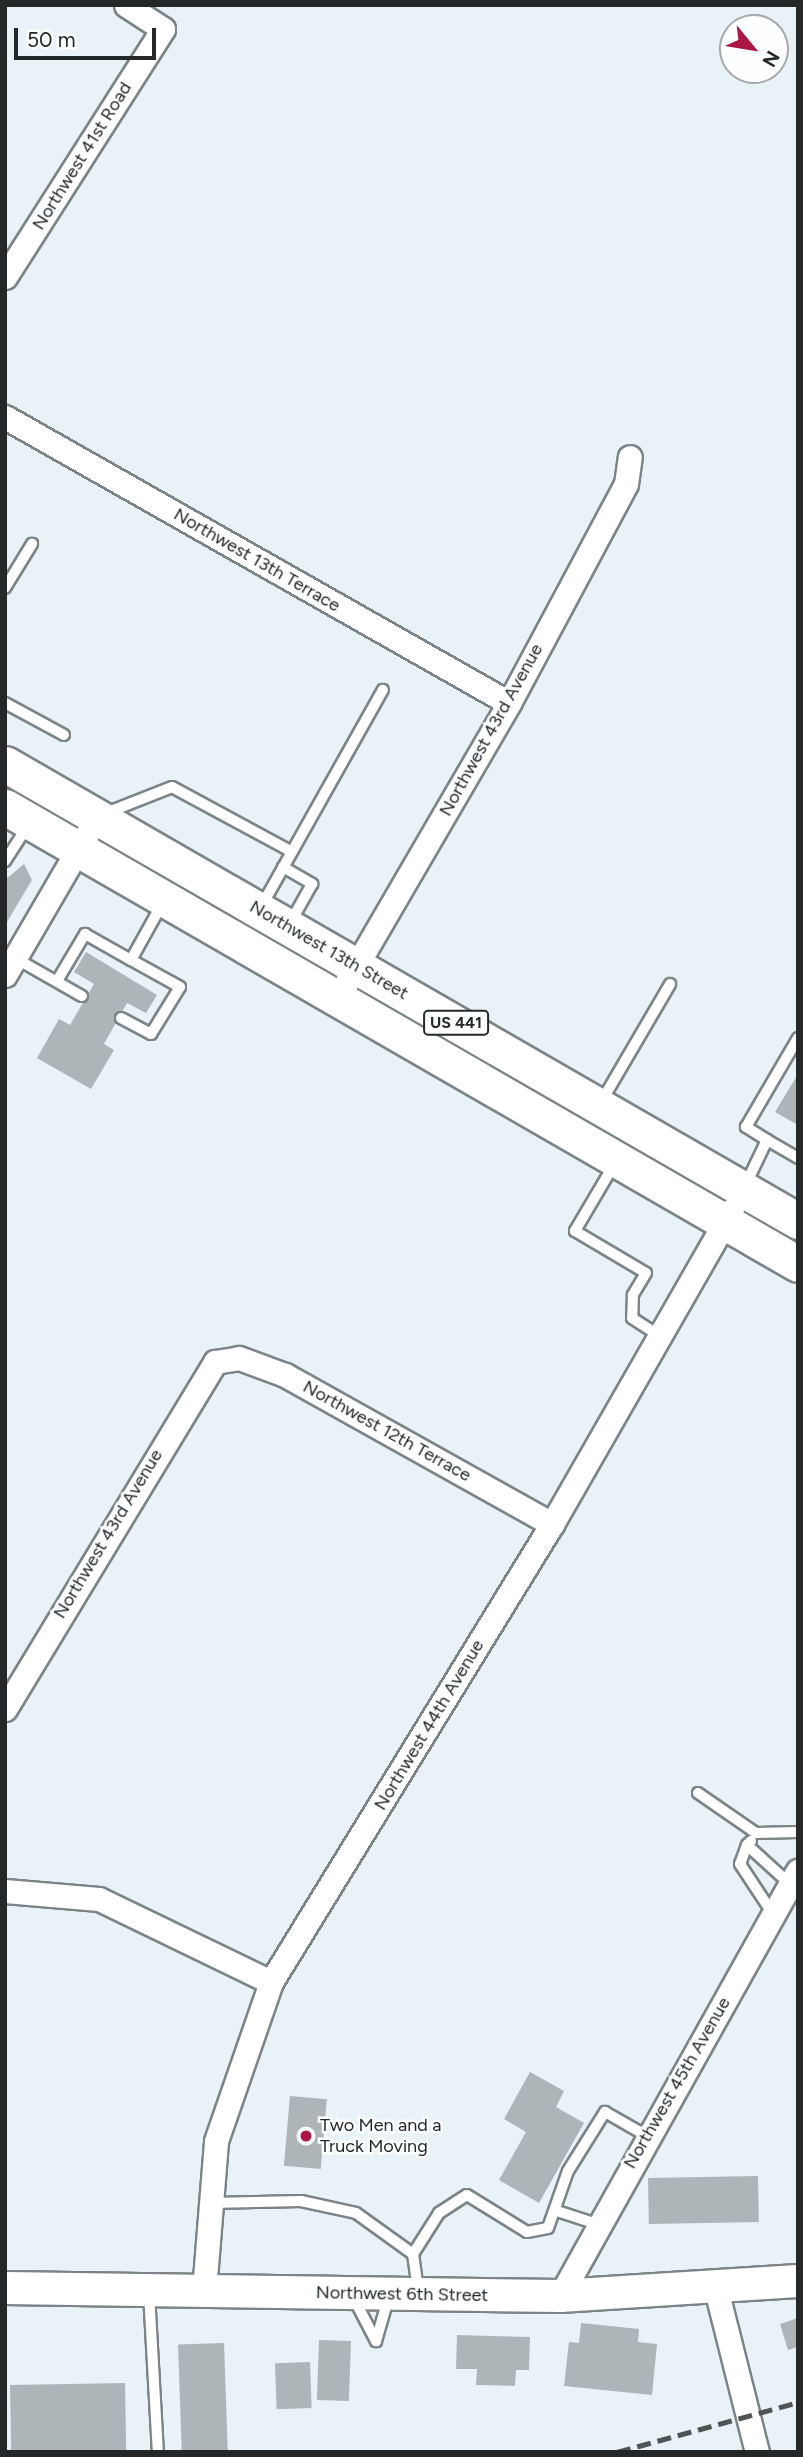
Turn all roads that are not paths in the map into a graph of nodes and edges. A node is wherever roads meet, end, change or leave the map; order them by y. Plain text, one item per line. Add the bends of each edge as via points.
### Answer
1 (126, 5) edge
2 (5, 278) edge
3 (5, 417) edge
4 (629, 457) dead end
5 (32, 544) dead end
6 (5, 588) edge
7 (383, 690) dead end
8 (5, 703) edge
9 (509, 704) junction
10 (64, 735) dead end
11 (5, 764) edge
12 (18, 814) edge
13 (97, 817) junction
14 (78, 849) junction
15 (292, 852) junction
16 (5, 862) edge
17 (283, 867) junction
18 (165, 899) junction
19 (274, 918) junction
20 (131, 960) junction
21 (356, 965) junction
22 (10, 967) edge
23 (57, 981) junction
24 (670, 984) dead end
25 (82, 996) dead end
26 (338, 997) junction
27 (121, 1018) dead end
28 (798, 1038) edge
29 (599, 1106) junction
30 (767, 1140) junction
31 (798, 1158) edge
32 (617, 1159) junction
33 (743, 1190) junction
34 (725, 1222) junction
35 (798, 1222) edge
36 (798, 1264) edge
37 (660, 1336) junction
38 (215, 1362) joint
39 (552, 1524) junction
40 (5, 1709) edge
41 (698, 1793) dead end
42 (798, 1832) edge
43 (757, 1833) junction
44 (747, 1845) junction
45 (794, 1878) edge
46 (5, 1891) edge
47 (774, 1913) junction
48 (271, 1982) junction
49 (647, 2136) junction
50 (208, 2203) junction
51 (557, 2211) junction
52 (597, 2224) junction
53 (413, 2255) junction
54 (798, 2281) edge
55 (5, 2288) edge
56 (716, 2289) junction
57 (149, 2290) junction
58 (204, 2291) junction
59 (351, 2293) junction
60 (404, 2294) junction
61 (560, 2296) junction
62 (158, 2452) edge
63 (757, 2452) edge

1 - 2 street, Northwest 41st Road via 163,29
3 - 9 street, Northwest 13th Terrace
4 - 9 street, Northwest 43rd Avenue via 626,484
5 - 6 lane
7 - 15 lane
8 - 10 lane
9 - 21 street, Northwest 43rd Avenue
11 - 13 main road, Northwest 13th Street / US 441
12 - 14 main road, Northwest 13th Street / US 441
12 - 16 lane
13 - 14 street
13 - 15 lane via 172,787
13 - 19 main road, Northwest 13th Street / US 441
14 - 18 main road, Northwest 13th Street / US 441
14 - 22 street
15 - 17 lane
17 - 19 lane
17 - 19 lane via 312,884
18 - 20 lane
18 - 26 main road, Northwest 13th Street / US 441
19 - 21 main road, Northwest 13th Street / US 441
20 - 23 lane via 85,934
20 - 27 lane via 180,987 151,1034
21 - 26 street, Northwest 43rd Avenue
21 - 29 main road, Northwest 13th Street / US 441
22 - 23 lane
23 - 25 lane
24 - 29 lane
26 - 32 main road, Northwest 13th Street / US 441
28 - 30 lane via 746,1127
29 - 33 main road, Northwest 13th Street / US 441
30 - 31 lane
30 - 33 lane
32 - 34 main road, Northwest 13th Street / US 441
32 - 37 lane via 575,1231 646,1273 633,1295 632,1318
33 - 34 street, Northwest 44th Avenue
33 - 35 main road, Northwest 13th Street / US 441
34 - 36 main road, Northwest 13th Street / US 441
34 - 37 street, Northwest 44th Avenue
37 - 39 street, Northwest 44th Avenue
38 - 39 street, Northwest 12th Terrace via 239,1358 285,1375
38 - 40 street, Northwest 43rd Avenue
39 - 48 street, Northwest 44th Avenue
41 - 43 lane
42 - 43 lane
43 - 44 lane
44 - 45 lane
44 - 47 lane via 740,1864
45 - 47 street, Northwest 45th Avenue
46 - 48 street via 99,1899
47 - 49 street, Northwest 45th Avenue
48 - 50 street, Northwest 44th Avenue via 216,2141
49 - 51 lane via 606,2112 568,2171
49 - 52 street, Northwest 45th Avenue
50 - 53 lane via 301,2201 356,2213
50 - 58 street, Northwest 44th Avenue
51 - 52 lane
51 - 53 lane via 548,2228 527,2232 467,2195 439,2213
52 - 61 street, Northwest 45th Avenue
53 - 60 lane
54 - 56 main road, Northwest 6th Street
55 - 57 main road, Northwest 6th Street
56 - 61 main road, Northwest 6th Street
56 - 63 street
57 - 58 main road, Northwest 6th Street
57 - 62 lane
58 - 59 main road, Northwest 6th Street
59 - 60 main road, Northwest 6th Street
59 - 60 lane via 376,2341
60 - 61 main road, Northwest 6th Street

